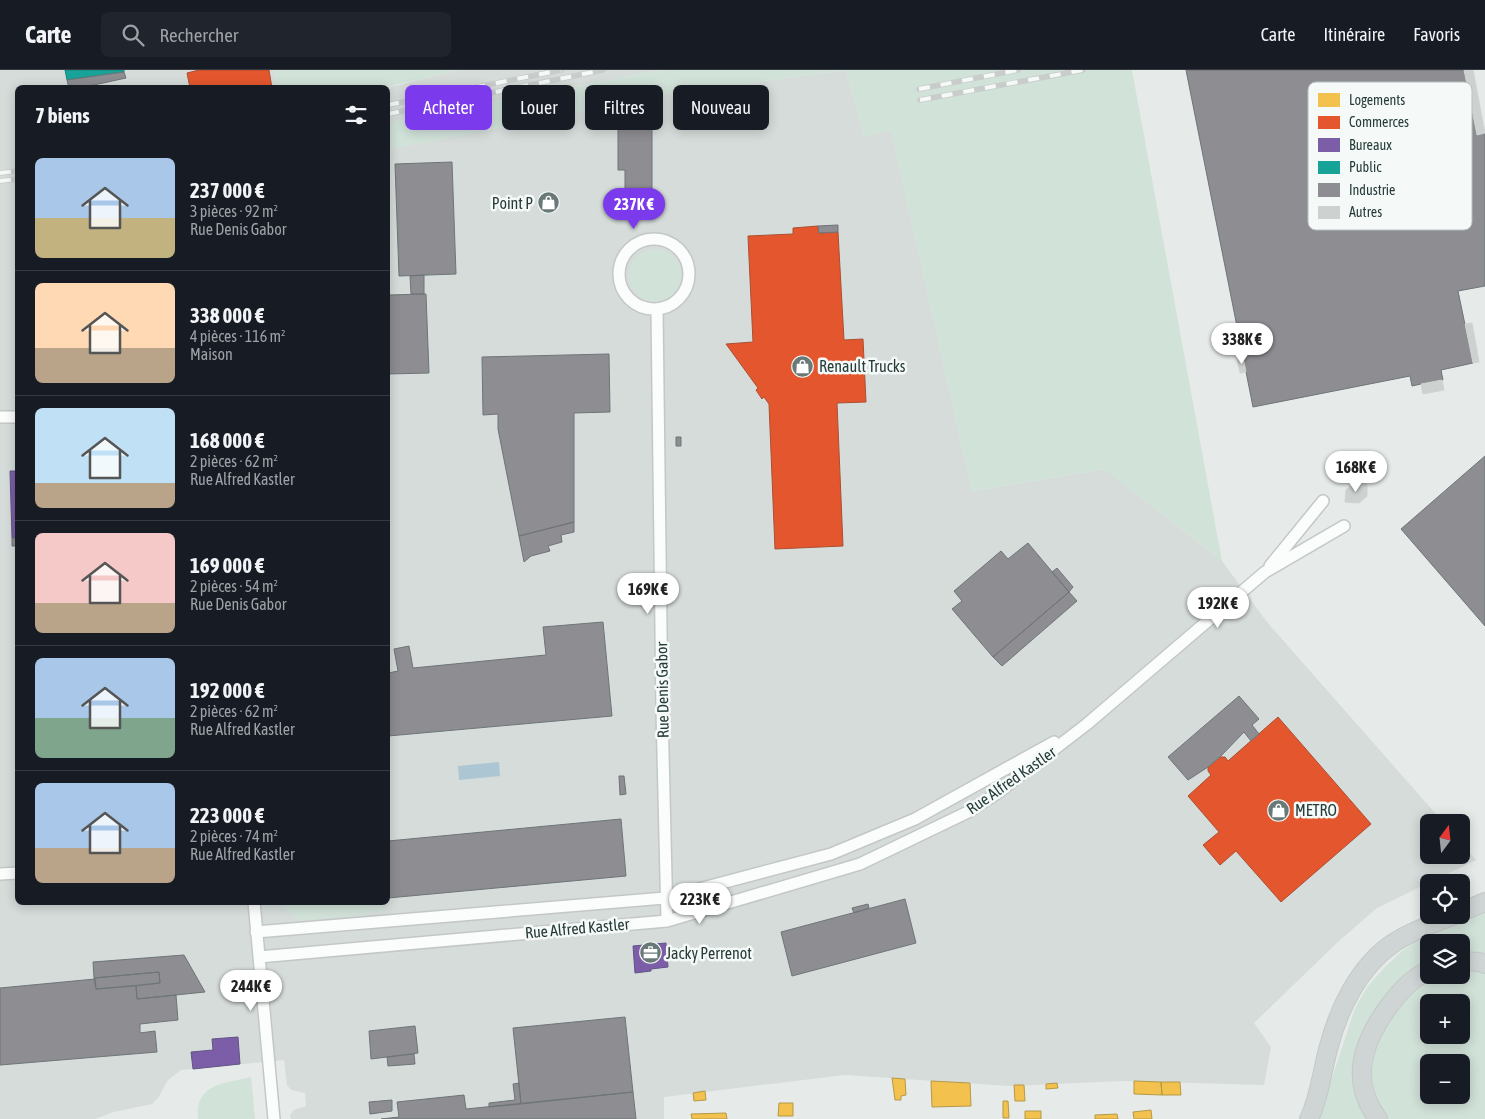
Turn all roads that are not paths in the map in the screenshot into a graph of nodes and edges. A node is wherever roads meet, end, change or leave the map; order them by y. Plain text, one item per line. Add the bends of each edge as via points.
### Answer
1 (657, 309) junction
2 (0, 417) edge
3 (15, 417) edge
4 (1323, 501) dead end
5 (1344, 526) dead end
6 (1265, 572) junction
7 (1086, 724) junction
8 (15, 873) edge
9 (0, 874) edge
10 (665, 898) junction
11 (1485, 902) edge
12 (254, 905) edge
13 (1470, 908) edge
14 (667, 921) junction
15 (1432, 924) edge
16 (256, 932) junction
17 (259, 957) junction
18 (1470, 962) edge
19 (1485, 964) edge
20 (1420, 975) edge
21 (274, 1119) edge
22 (1309, 1119) edge
23 (1378, 1119) edge

1 - 1 street via 679,299 689,277 688,265 675,245 652,239 630,248 622,258 619,270 623,290 630,299 638,305
1 - 10 street, Rue Denis Gabor
2 - 3 street
4 - 6 street, Rue Alfred Kastler
5 - 6 street, Rue Alfred Kastler
6 - 7 street, Rue Alfred Kastler
7 - 10 street, Rue Alfred Kastler via 915,819 831,854
7 - 14 street, Rue Alfred Kastler via 983,803 860,864
8 - 9 street
10 - 14 street, Rue Denis Gabor
10 - 16 street, Rue Alfred Kastler
11 - 13 main road
12 - 16 street
14 - 17 street, Rue Alfred Kastler
15 - 22 main road via 1391,944 1361,976 1337,1020
16 - 17 street
17 - 21 street
18 - 19 main road
20 - 23 main road via 1402,989 1382,1015 1367,1043 1361,1071 1363,1085 1365,1096

